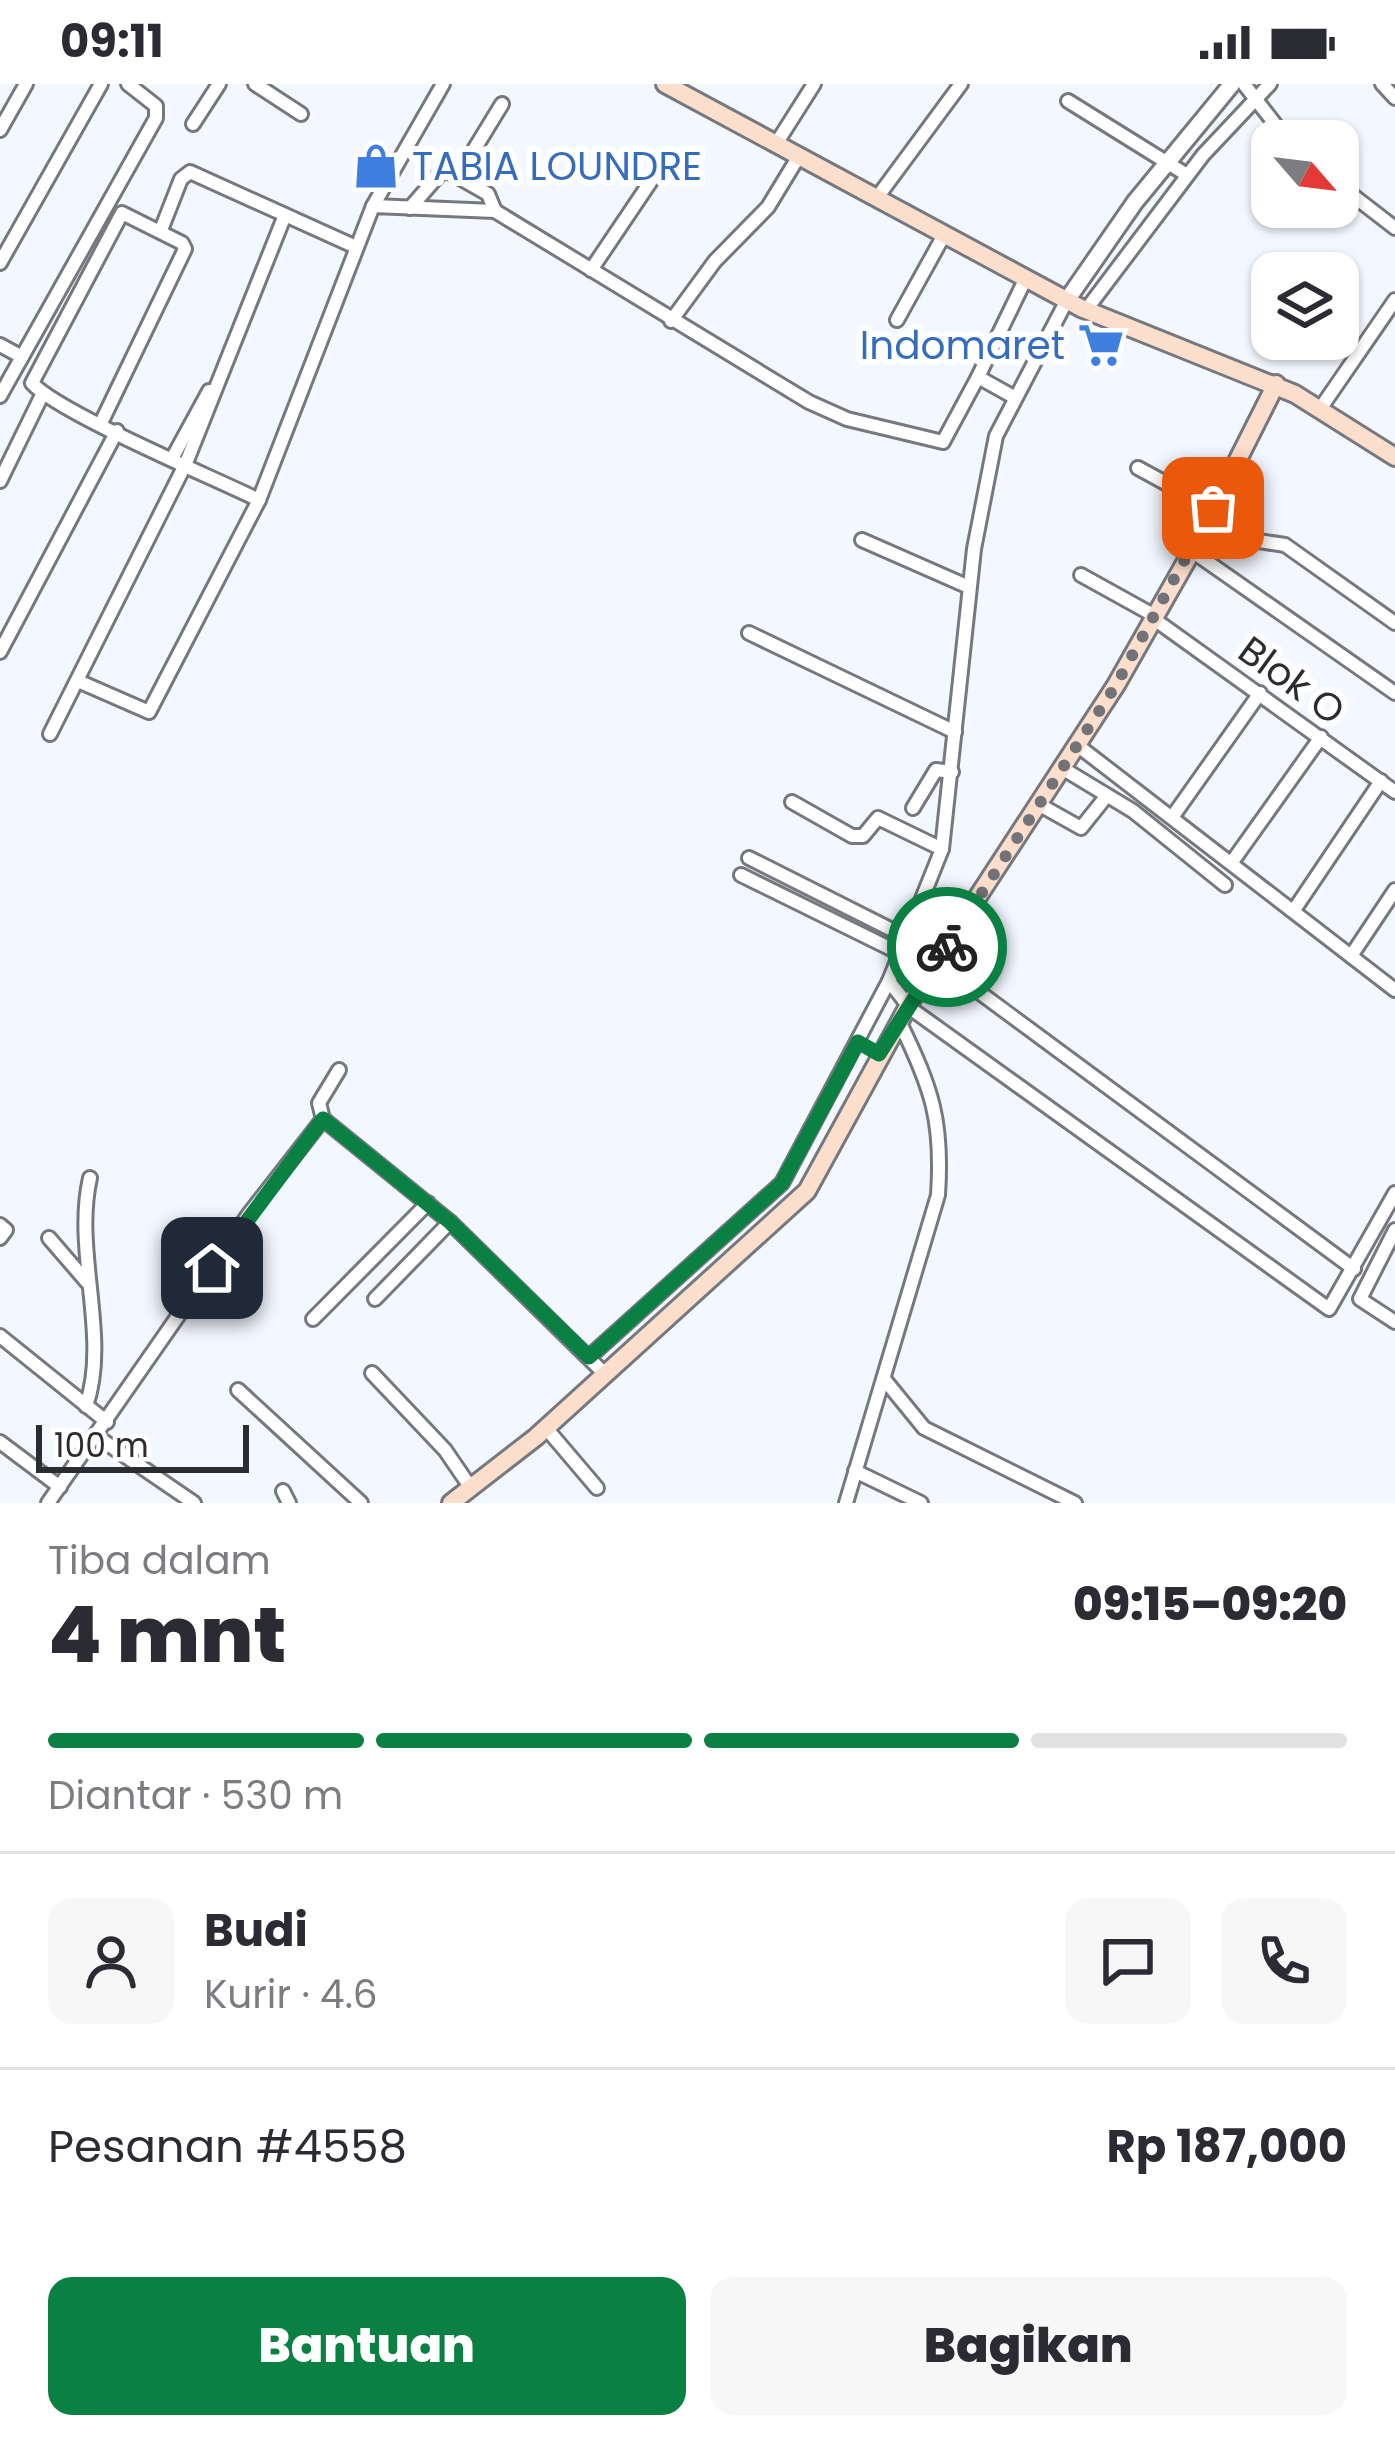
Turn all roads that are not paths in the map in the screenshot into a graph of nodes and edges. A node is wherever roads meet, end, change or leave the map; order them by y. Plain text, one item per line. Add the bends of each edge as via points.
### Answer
1 (26, 84) edge
2 (101, 84) edge
3 (128, 84) edge
4 (219, 84) edge
5 (255, 84) edge
6 (443, 84) edge
7 (665, 84) edge
8 (814, 84) edge
9 (961, 84) edge
10 (1232, 84) edge
11 (1270, 84) edge
12 (1382, 84) edge
13 (1249, 90) edge
14 (1395, 98) edge
15 (1068, 101) dead end
16 (502, 104) dead end
17 (301, 114) dead end
18 (1272, 120) edge
19 (193, 124) dead end
20 (0, 130) edge
21 (776, 144) junction
22 (799, 156) junction
23 (1177, 169) junction
24 (656, 175) dead end
25 (458, 176) junction
26 (876, 199) junction
27 (1359, 200) edge
28 (373, 206) junction
29 (410, 208) junction
30 (495, 211) junction
31 (285, 215) junction
32 (1395, 228) edge
33 (161, 230) junction
34 (944, 236) junction
35 (356, 247) junction
36 (0, 263) edge
37 (591, 270) junction
38 (1025, 280) junction
39 (1395, 300) edge
40 (1076, 305) junction
41 (897, 320) dead end
42 (671, 321) junction
43 (0, 345) edge
44 (22, 357) junction
45 (978, 376) junction
46 (1276, 384) junction
47 (43, 394) junction
48 (0, 396) edge
49 (1012, 396) junction
50 (1320, 409) junction
51 (101, 423) junction
52 (117, 431) junction
53 (1395, 457) edge
54 (179, 460) junction
55 (1138, 468) dead end
56 (0, 482) edge
57 (259, 500) junction
58 (1210, 514) junction
59 (862, 540) dead end
60 (1192, 551) junction
61 (1081, 575) dead end
62 (969, 587) junction
63 (1154, 617) junction
64 (1395, 623) edge
65 (748, 633) dead end
66 (0, 652) edge
67 (78, 681) junction
68 (1260, 693) junction
69 (1395, 693) edge
70 (955, 732) junction
71 (50, 734) dead end
72 (1321, 737) junction
73 (1077, 746) junction
74 (1063, 768) junction
75 (952, 772) junction
76 (1381, 781) junction
77 (1395, 791) edge
78 (1105, 798) junction
79 (792, 802) dead end
80 (1040, 805) junction
81 (913, 808) dead end
82 (1173, 816) junction
83 (942, 849) junction
84 (749, 858) dead end
85 (1232, 862) junction
86 (741, 875) dead end
87 (1225, 885) dead end
88 (1395, 890) edge
89 (1294, 910) junction
90 (1351, 956) junction
91 (918, 957) junction
92 (1395, 990) edge
93 (901, 1001) junction
94 (868, 1047) junction
95 (339, 1070) dead end
96 (323, 1119) junction
97 (90, 1178) dead end
98 (1395, 1193) edge
99 (428, 1203) junction
100 (450, 1222) junction
101 (0, 1226) edge
102 (1395, 1230) edge
103 (0, 1238) edge
104 (50, 1238) dead end
105 (1354, 1269) junction
106 (87, 1282) junction
107 (375, 1299) dead end
108 (313, 1319) dead end
109 (1395, 1322) edge
110 (0, 1336) edge
111 (598, 1366) junction
112 (372, 1373) dead end
113 (884, 1379) junction
114 (238, 1390) dead end
115 (86, 1406) junction
116 (106, 1422) junction
117 (546, 1428) junction
118 (97, 1436) junction
119 (0, 1442) edge
120 (855, 1472) junction
121 (466, 1480) junction
122 (60, 1487) junction
123 (597, 1488) dead end
124 (48, 1503) edge
125 (194, 1503) edge
126 (361, 1503) edge
127 (451, 1503) edge
128 (846, 1503) edge
129 (921, 1503) edge
130 (1075, 1503) edge

1 - 20 street
2 - 36 street
3 - 44 street via 156,106 156,118
4 - 19 street
5 - 17 street
6 - 28 street
7 - 21 main road
8 - 21 street
9 - 26 street
10 - 23 street
11 - 13 street
12 - 14 street
13 - 18 street
13 - 23 street
15 - 23 street
16 - 25 street
21 - 22 main road
22 - 26 main road
22 - 42 street via 768,207 715,260
23 - 40 street
23 - 40 street
24 - 37 street
25 - 29 street via 441,169
25 - 30 street via 488,194
26 - 34 main road
27 - 32 street
28 - 29 street
28 - 35 street
29 - 30 street
30 - 37 street
31 - 33 street via 190,172
31 - 35 street
31 - 54 street
33 - 47 street via 125,213 117,217 34,374
33 - 51 street via 182,243 183,254
34 - 38 main road
34 - 41 street
35 - 57 street
37 - 42 street
38 - 40 main road
38 - 45 street
39 - 50 street
40 - 46 main road
40 - 49 street
42 - 45 street via 834,414 940,442 950,437
43 - 44 street
44 - 48 street
45 - 49 street
46 - 50 main road
46 - 58 main road
47 - 51 street
47 - 56 street
49 - 62 street via 989,464
50 - 53 main road
51 - 52 street
52 - 54 street
52 - 66 street
54 - 57 street
54 - 67 street
55 - 58 street
57 - 67 street via 149,712
58 - 60 main road
58 - 64 street via 1252,540 1286,545
59 - 62 street
60 - 63 main road
60 - 69 street
61 - 63 street, Blok O
62 - 70 street
63 - 68 street, Blok O
63 - 73 main road
65 - 70 street
67 - 71 street
68 - 72 street, Blok O
68 - 82 street
70 - 75 street
72 - 76 street, Blok O
72 - 85 street
73 - 74 main road
73 - 82 street
74 - 78 street
74 - 80 main road
75 - 81 street via 938,768
75 - 83 street
76 - 77 street, Blok O
76 - 89 street
78 - 80 street via 1081,828
78 - 87 street
79 - 83 street via 856,837 880,819
80 - 91 main road
82 - 85 street
83 - 91 street
84 - 91 street
85 - 89 street
86 - 91 street
88 - 90 street
89 - 90 street
90 - 92 street
91 - 93 main road
91 - 93 street
91 - 105 street
93 - 94 main road
93 - 94 street
93 - 105 street via 1327,1307
93 - 113 street via 943,1144 932,1221
94 - 111 main road via 807,1191
95 - 96 street via 319,1103
96 - 99 street
96 - 116 street
97 - 106 street via 82,1228
98 - 105 street
99 - 100 street
99 - 108 street
100 - 107 street
100 - 111 street
101 - 103 street
102 - 109 street via 1360,1299
104 - 106 street
106 - 115 street
110 - 115 street
111 - 117 main road
112 - 121 street
113 - 120 street
113 - 130 street via 924,1428
114 - 126 street
115 - 116 street
116 - 118 street
117 - 121 main road
117 - 123 street
118 - 122 street
118 - 125 street
119 - 122 street
120 - 128 street
120 - 129 street
121 - 127 main road
122 - 124 street

